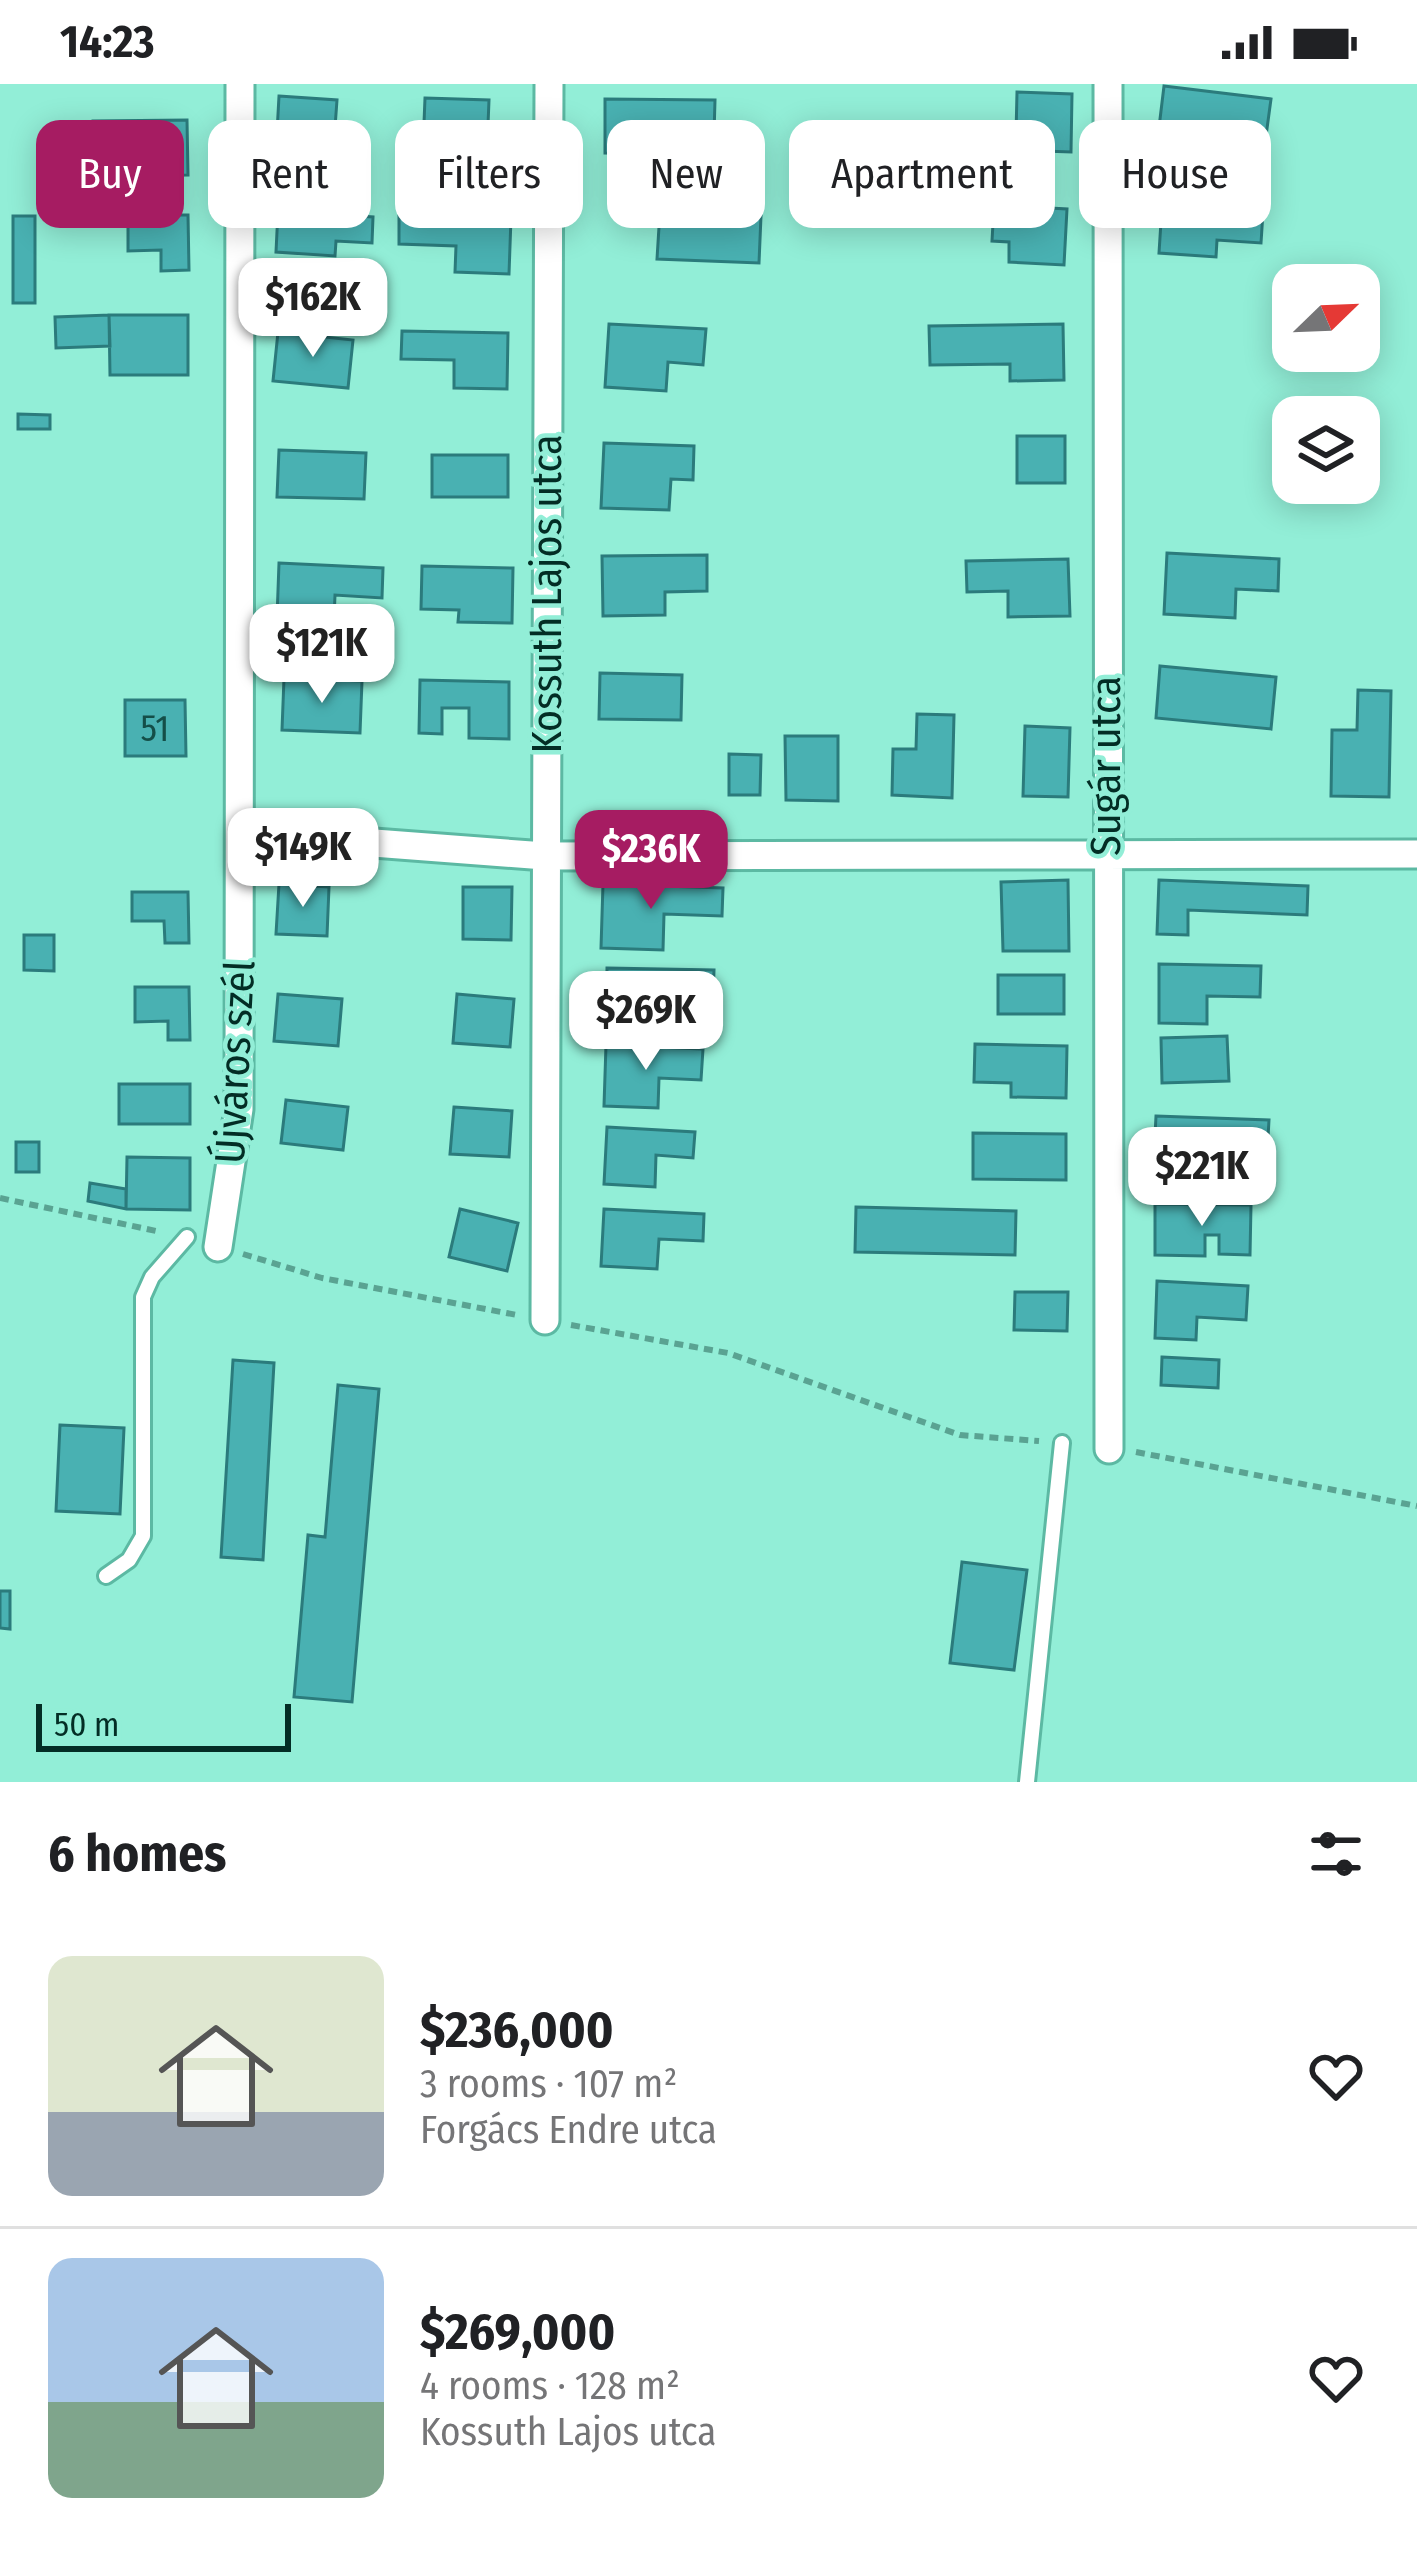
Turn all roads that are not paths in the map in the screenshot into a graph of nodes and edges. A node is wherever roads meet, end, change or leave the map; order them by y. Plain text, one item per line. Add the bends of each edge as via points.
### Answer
1 (240, 84) edge
2 (549, 84) edge
3 (1108, 84) edge
4 (242, 833) junction
5 (1417, 854) edge
6 (1105, 855) junction
7 (545, 856) junction
8 (188, 1237) road end
9 (218, 1246) road end
10 (544, 1320) road end
11 (1062, 1443) road end
12 (1109, 1449) road end
13 (106, 1576) dead end
14 (1027, 1782) edge

1 - 4 street, Újváros szél
2 - 7 street, Kossuth Lajos utca
3 - 6 street, Sugár utca
4 - 7 street
4 - 9 street, Újváros szél via 239,1109
5 - 6 street
6 - 7 street
6 - 12 street, Sugár utca
7 - 10 street, Kossuth Lajos utca
8 - 13 lane via 143,1297 143,1536 129,1560
11 - 14 lane

